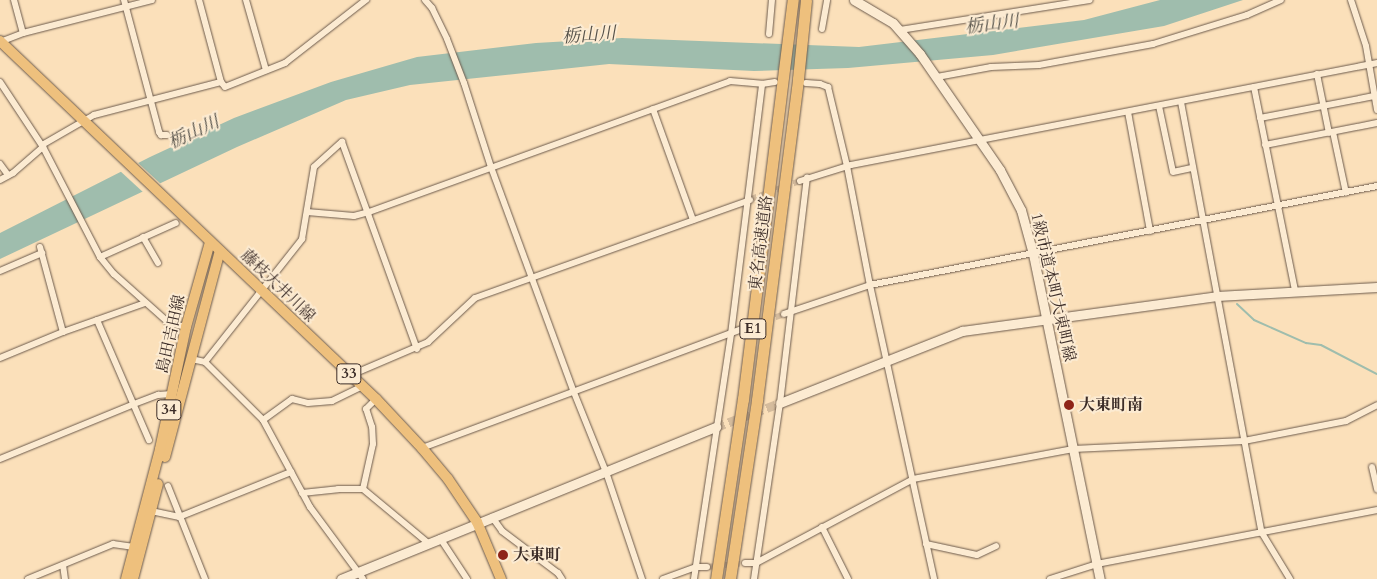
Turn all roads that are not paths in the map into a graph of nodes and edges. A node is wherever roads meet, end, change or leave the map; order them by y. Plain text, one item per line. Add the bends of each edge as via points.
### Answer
1 (14, 0) edge
2 (152, 0) edge
3 (199, 0) edge
4 (246, 0) edge
5 (366, 0) edge
6 (425, 0) edge
7 (772, 0) edge
8 (793, 0) edge
9 (806, 0) edge
10 (827, 0) edge
11 (854, 0) edge
12 (1090, 0) edge
13 (1281, 0) edge
14 (1350, 0) edge
15 (1069, 2) edge
16 (125, 4) edge
17 (822, 29) dead end
18 (902, 31) junction
19 (24, 33) junction
20 (769, 34) dead end
21 (0, 41) edge
22 (1377, 63) edge
23 (1368, 64) junction
24 (266, 70) junction
25 (1318, 74) junction
26 (936, 75) junction
27 (780, 80) junction
28 (802, 81) junction
29 (0, 82) edge
30 (221, 82) junction
31 (762, 84) junction
32 (1254, 87) junction
33 (1374, 96) junction
34 (151, 100) junction
35 (1180, 102) junction
36 (1160, 106) junction
37 (1324, 106) junction
38 (654, 109) junction
39 (1377, 110) edge
40 (1128, 112) junction
41 (1260, 118) junction
42 (84, 121) junction
43 (1377, 123) edge
44 (1331, 132) junction
45 (167, 135) dead end
46 (979, 140) junction
47 (1265, 145) junction
48 (42, 146) junction
49 (0, 164) edge
50 (847, 166) junction
51 (491, 167) junction
52 (1192, 168) junction
53 (8, 176) junction
54 (0, 180) edge
55 (1377, 186) edge
56 (1346, 193) junction
57 (749, 200) junction
58 (1277, 206) junction
59 (307, 212) junction
60 (368, 212) junction
61 (693, 220) junction
62 (1202, 221) junction
63 (176, 223) dead end
64 (1150, 231) junction
65 (143, 237) junction
66 (210, 242) junction
67 (220, 251) junction
68 (1033, 254) junction
69 (100, 258) junction
70 (158, 263) dead end
71 (0, 272) edge
72 (532, 277) junction
73 (870, 285) junction
74 (1377, 287) edge
75 (262, 291) junction
76 (1295, 291) junction
77 (1217, 296) junction
78 (145, 303) junction
79 (792, 312) junction
80 (784, 314) tunnel mouth
81 (1047, 318) junction
82 (97, 320) junction
83 (186, 327) junction
84 (742, 329) tunnel mouth
85 (63, 332) junction
86 (730, 334) junction
87 (417, 349) junction
88 (0, 358) edge
89 (191, 359) junction
90 (887, 359) junction
91 (205, 362) junction
92 (351, 375) junction
93 (363, 386) junction
94 (573, 390) junction
95 (172, 394) junction
96 (376, 399) junction
97 (780, 403) junction
98 (134, 404) junction
99 (1377, 405) edge
100 (263, 420) junction
101 (716, 427) junction
102 (149, 440) dead end
103 (1244, 442) junction
104 (422, 448) junction
105 (1073, 449) junction
106 (0, 459) edge
107 (1372, 467) dead end
108 (291, 472) junction
109 (606, 472) junction
110 (913, 479) junction
111 (168, 486) dead end
112 (363, 489) junction
113 (1377, 489) edge
114 (302, 493) junction
115 (1377, 510) edge
116 (151, 511) junction
117 (179, 517) junction
118 (492, 517) junction
119 (477, 522) junction
120 (822, 527) junction
121 (1262, 533) junction
122 (440, 538) junction
123 (428, 543) junction
124 (926, 544) junction
125 (996, 546) dead end
126 (134, 547) junction
127 (756, 563) junction
128 (745, 564) tunnel mouth
129 (1097, 564) junction
130 (63, 565) junction
131 (696, 567) junction
132 (707, 567) tunnel mouth
133 (360, 576) edge
134 (28, 579) edge
135 (65, 579) edge
136 (126, 579) edge
137 (133, 579) edge
138 (205, 579) edge
139 (341, 579) edge
140 (467, 579) edge
141 (501, 579) edge
142 (562, 579) edge
143 (642, 579) edge
144 (663, 579) edge
145 (694, 579) edge
146 (716, 579) edge
147 (730, 579) edge
148 (754, 579) edge
149 (848, 579) edge
150 (934, 579) edge
151 (1050, 579) edge
152 (1100, 579) edge
153 (1290, 579) edge

1 - 19 street
2 - 16 street
3 - 30 street
4 - 24 street
5 - 24 street via 341,17 313,44
6 - 51 street via 432,8 464,83
7 - 20 street
8 - 27 highway, 東名高速道路 / E1
9 - 28 highway, 東名高速道路 / E1
10 - 17 street
11 - 18 street, 1級市道本町大東町線 via 882,14
12 - 15 street
13 - 26 street via 1247,15 1153,44 1039,65 991,67
14 - 23 street via 1366,46
15 - 18 street
16 - 19 street
16 - 34 street
18 - 26 street, 1級市道本町大東町線
19 - 21 street
21 - 42 main road, 藤枝大井川線 / 33
22 - 23 street
23 - 25 street
23 - 33 street
24 - 30 street via 225,87
25 - 32 street
25 - 37 street
26 - 46 street, 1級市道本町大東町線
27 - 31 street
27 - 146 highway, 東名高速道路 / E1 via 744,399
28 - 50 street via 828,87
28 - 147 highway, 東名高速道路 / E1
29 - 48 street
30 - 34 street
31 - 38 street via 730,81
31 - 57 street
32 - 35 street
32 - 41 street
33 - 37 street
33 - 39 street
34 - 42 street via 94,115
34 - 45 street via 159,132
35 - 36 street
35 - 52 street
36 - 40 street
36 - 52 street via 1173,172
37 - 41 street
37 - 44 street
38 - 51 street
38 - 61 street
40 - 46 street
40 - 64 street
41 - 47 street
42 - 48 street
42 - 66 main road, 藤枝大井川線 / 33
43 - 44 street
44 - 47 street
44 - 56 street
46 - 50 street
46 - 68 street, 1級市道本町大東町線 via 1000,170 1021,210
47 - 58 street
48 - 53 street
48 - 69 street
49 - 53 street
50 - 73 street
50 - 79 street via 804,180
51 - 60 street
51 - 72 street
52 - 62 street
53 - 54 street
55 - 56 street
56 - 58 street
57 - 61 street
57 - 86 street
58 - 62 street
58 - 76 street
59 - 60 street via 354,216
59 - 60 street via 314,167 342,142
59 - 75 street via 302,239
60 - 87 street
61 - 72 street
62 - 64 street
62 - 77 street
63 - 65 street
64 - 68 street
65 - 69 street
65 - 70 street
66 - 67 main road, 藤枝大井川線 / 33
66 - 83 main road, 島田吉田線 / 34
67 - 75 main road, 藤枝大井川線 / 33
67 - 89 main road, 島田吉田線 / 34
68 - 73 street
68 - 81 street, 1級市道本町大東町線
69 - 78 street
71 - 85 street via 41,250
72 - 87 street via 475,298
72 - 94 street
73 - 79 street
73 - 90 street
74 - 76 street
75 - 91 street
75 - 92 main road, 藤枝大井川線 / 33
76 - 77 street
77 - 81 street
77 - 103 street
78 - 82 street
78 - 83 street via 169,323
79 - 80 street
79 - 97 street
81 - 90 street via 962,331
81 - 105 street, 1級市道本町大東町線
82 - 85 street
82 - 98 street
83 - 95 main road, 島田吉田線 / 34
84 - 86 street
85 - 88 street
86 - 94 street
86 - 101 street
87 - 92 street
89 - 91 street
89 - 116 main road, 島田吉田線 / 34
90 - 97 street
90 - 110 street
91 - 100 street
92 - 93 main road, 藤枝大井川線 / 33
93 - 96 main road, 藤枝大井川線 / 33
93 - 100 street via 332,400 308,403 292,399
94 - 104 street
94 - 109 street
95 - 98 street via 158,395
95 - 126 main road, 島田吉田線 / 34
96 - 104 main road, 藤枝大井川線 / 33
96 - 112 street via 366,409 373,444
97 - 127 street
98 - 102 street
98 - 106 street
99 - 103 street via 1346,421
100 - 108 street
101 - 109 street
101 - 131 street
103 - 105 street
103 - 121 street
104 - 119 main road, 藤枝大井川線 / 33
105 - 110 street
105 - 129 street, 1級市道本町大東町線
107 - 113 street
108 - 114 street
108 - 117 street
109 - 118 street
109 - 143 street
110 - 120 street
110 - 124 street
111 - 117 street
112 - 114 street via 338,488
112 - 123 street
114 - 133 street
115 - 121 street
116 - 117 street
116 - 137 main road, 島田吉田線 / 34
117 - 138 street
118 - 119 street
118 - 142 street via 502,531
119 - 122 street
119 - 141 main road, 藤枝大井川線 / 33
120 - 127 street
120 - 149 street
121 - 129 street
121 - 153 street
122 - 123 street
122 - 140 street
123 - 133 street
124 - 125 street via 977,555
124 - 150 street
126 - 130 street via 113,544
126 - 136 main road, 島田吉田線 / 34
127 - 128 street
127 - 148 street
129 - 151 street
129 - 152 street, 1級市道本町大東町線
130 - 134 street
130 - 135 street
131 - 132 street
131 - 144 street
131 - 145 street
133 - 139 street

